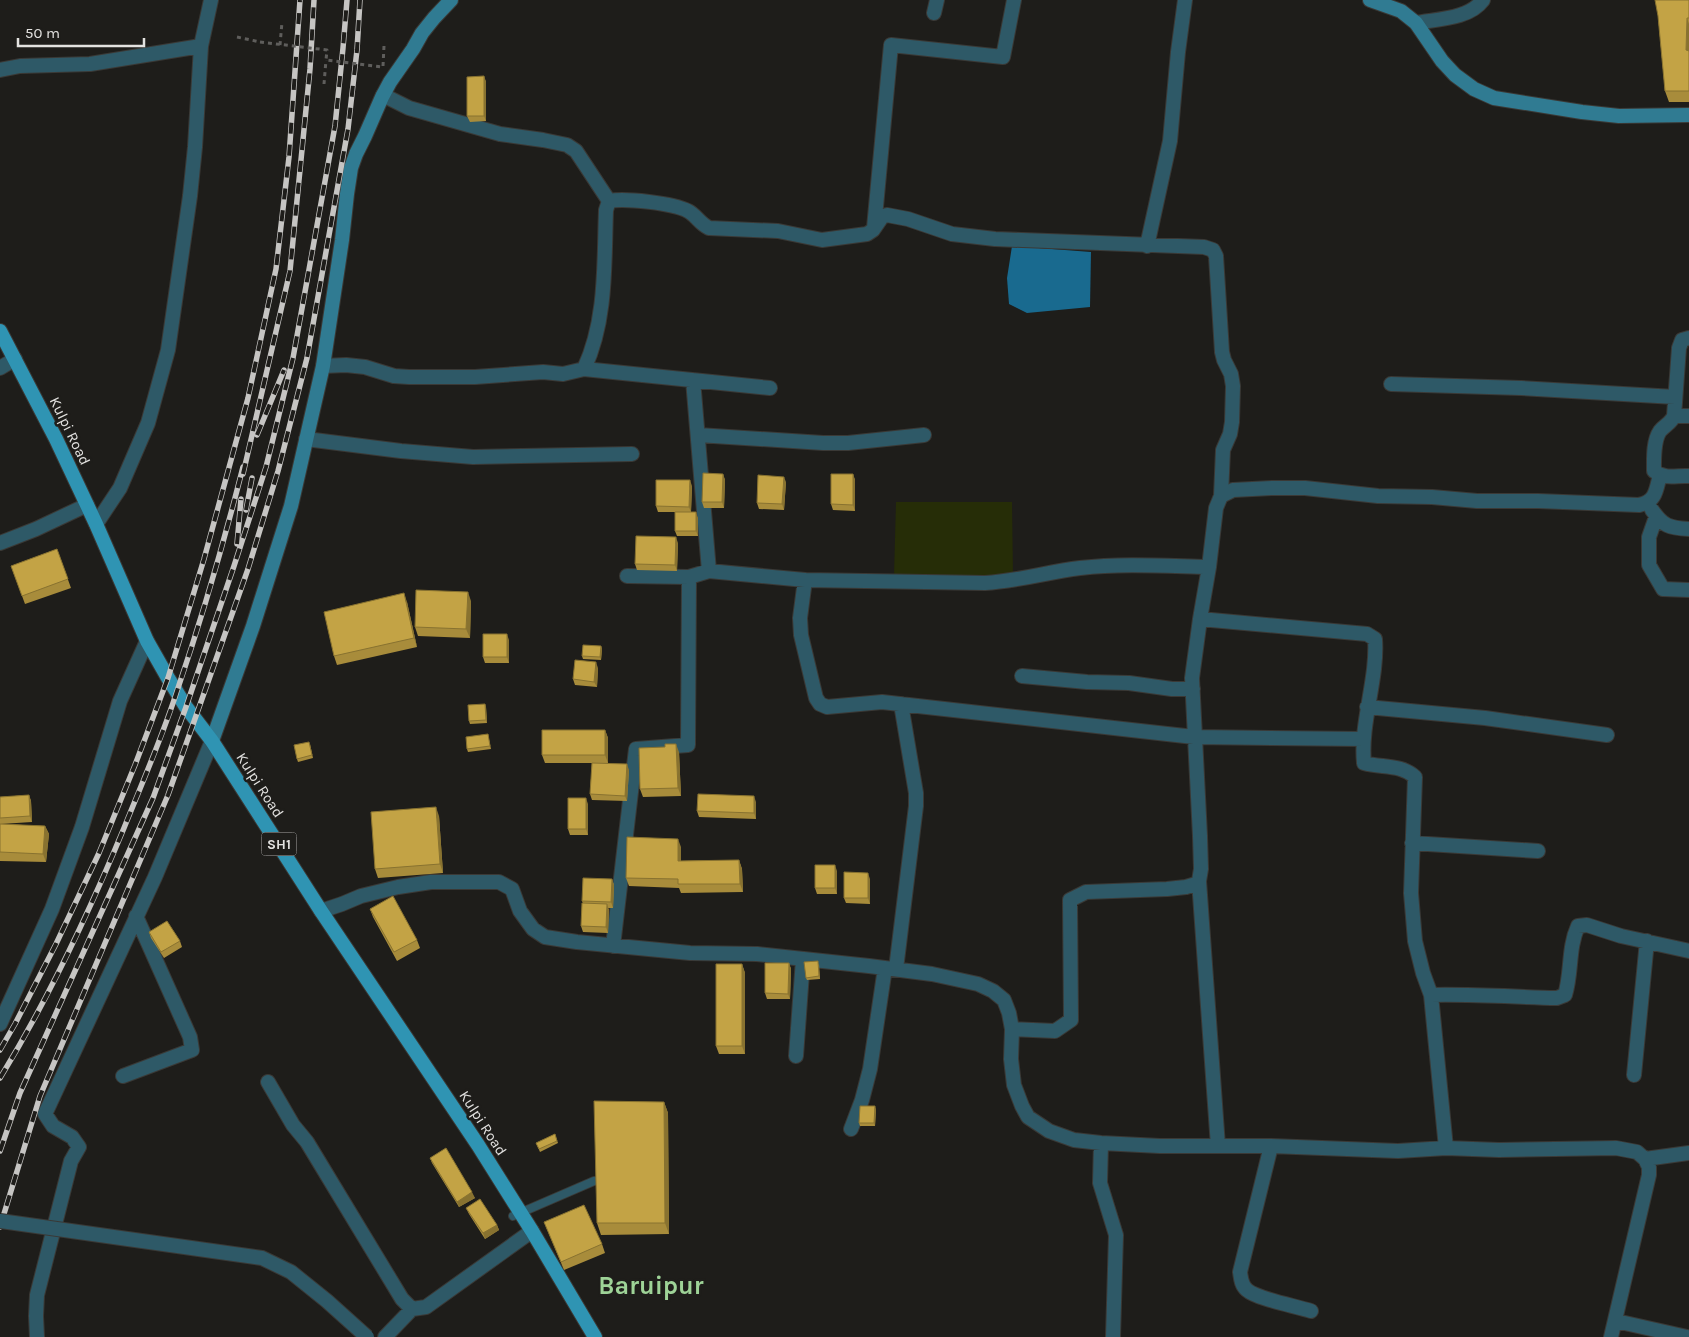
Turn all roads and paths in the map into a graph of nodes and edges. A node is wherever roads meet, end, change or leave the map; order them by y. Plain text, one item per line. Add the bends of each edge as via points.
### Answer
1 (211, 0) edge
2 (451, 0) edge
3 (1014, 0) edge
4 (1185, 0) edge
5 (1370, 0) edge
6 (1483, 0) edge
7 (282, 22) dead end
8 (1416, 23) junction
9 (237, 37) dead end
10 (280, 45) junction
11 (201, 46) junction
12 (384, 46) dead end
13 (326, 60) junction
14 (0, 70) edge
15 (324, 84) dead end
16 (383, 95) junction
17 (1689, 115) edge
18 (609, 201) junction
19 (873, 230) junction
20 (1147, 246) junction
21 (0, 331) edge
22 (1689, 338) edge
23 (16, 359) junction
24 (323, 366) junction
25 (0, 368) edge
26 (584, 369) junction
27 (693, 380) junction
28 (1391, 384) dead end
29 (770, 388) dead end
30 (1676, 397) junction
31 (1674, 416) junction
32 (1689, 416) edge
33 (698, 435) junction
34 (924, 435) dead end
35 (306, 439) junction
36 (632, 454) dead end
37 (1660, 475) junction
38 (1689, 476) edge
39 (1221, 496) junction
40 (1647, 503) junction
41 (87, 505) junction
42 (1656, 517) junction
43 (96, 524) junction
44 (1689, 529) edge
45 (0, 543) edge
46 (1209, 567) junction
47 (709, 571) junction
48 (627, 576) dead end
49 (689, 577) junction
50 (805, 580) junction
51 (1689, 590) edge
52 (1200, 619) junction
53 (147, 641) junction
54 (1022, 676) dead end
55 (1193, 690) junction
56 (901, 704) junction
57 (1367, 707) junction
58 (1607, 735) dead end
59 (1194, 736) junction
60 (1364, 739) junction
61 (212, 741) junction
62 (1412, 843) junction
63 (1538, 851) dead end
64 (1199, 881) junction
65 (321, 911) junction
66 (136, 916) junction
67 (1646, 941) junction
68 (613, 946) junction
69 (1689, 951) edge
70 (804, 959) junction
71 (890, 968) junction
72 (1431, 995) junction
73 (0, 1024) edge
74 (1012, 1029) junction
75 (796, 1056) dead end
76 (1634, 1075) dead end
77 (123, 1076) dead end
78 (268, 1082) dead end
79 (851, 1129) dead end
80 (1101, 1144) junction
81 (1218, 1146) junction
82 (1271, 1146) junction
83 (1446, 1148) junction
84 (1689, 1153) edge
85 (1645, 1159) junction
86 (594, 1181) edge
87 (517, 1215) junction
88 (0, 1221) edge
89 (532, 1231) junction
90 (412, 1309) junction
91 (1310, 1310) dead end
92 (1616, 1321) junction
93 (37, 1337) edge
94 (367, 1337) edge
95 (385, 1337) edge
96 (595, 1337) edge
97 (1113, 1337) edge
98 (1611, 1337) edge
99 (1687, 1337) edge

1 - 11 street
2 - 16 main road via 422,33
3 - 19 street via 1003,58 891,45
4 - 20 street via 1170,141
5 - 8 main road via 1401,11
6 - 8 street via 1470,13
7 - 10 path
8 - 17 main road via 1455,75 1494,98 1619,116
9 - 10 path, bridge
10 - 13 path, bridge via 327,50
11 - 14 street via 90,64 20,66
11 - 43 street via 190,196 168,350 148,423 120,488
12 - 13 path, bridge via 382,67
13 - 15 path
16 - 18 street via 409,108 500,134 567,145 576,151
16 - 24 main road via 351,168
18 - 19 street via 636,200 687,210 709,228 778,231 822,240 852,237
18 - 26 street via 599,318
19 - 20 street via 882,217 893,215 968,236
20 - 39 street via 1204,247 1213,250 1216,256 1222,352 1233,386 1232,422 1224,450
21 - 23 main road, Kulpi Road / SH1
22 - 30 street via 1682,340 1679,348
23 - 25 street
23 - 41 main road, Kulpi Road / SH1
24 - 26 street via 365,367 409,377 563,374
24 - 35 main road
26 - 27 street
27 - 29 street
27 - 33 street
28 - 30 street
30 - 31 street
31 - 32 street
31 - 37 street via 1658,436 1654,471
33 - 34 street via 823,443
33 - 47 street
35 - 36 street via 473,457
35 - 61 main road via 280,543
37 - 38 street
37 - 40 street via 1654,497
39 - 40 street via 1233,490 1305,488 1477,501
39 - 46 street via 1216,508
40 - 42 street
41 - 43 main road, Kulpi Road / SH1
41 - 45 street
42 - 44 street via 1671,527
42 - 51 street via 1649,537 1649,565 1664,589
43 - 53 main road, Kulpi Road / SH1
46 - 50 street via 1114,565 986,583
46 - 52 street
47 - 49 street
47 - 50 street
48 - 49 street
49 - 68 street via 688,745 636,750
50 - 56 street via 801,635 820,704 828,707 866,702
52 - 55 street
52 - 57 street via 1366,634 1375,639
53 - 61 main road, Kulpi Road / SH1 via 182,700
53 - 73 street via 120,701 82,827 52,909
54 - 55 street
55 - 59 street
56 - 59 street
56 - 71 street via 916,806
57 - 58 street
57 - 60 street
59 - 60 street
59 - 64 street via 1200,836
60 - 62 street via 1364,763 1408,770 1415,777
61 - 65 main road, Kulpi Road / SH1
61 - 66 street
62 - 63 street
62 - 72 street via 1411,893 1415,941
64 - 74 street via 1186,887 1167,889 1086,892 1070,900 1071,1020 1055,1030
64 - 81 street
65 - 68 street via 398,887 431,882 499,882 512,889 520,911 533,929 545,937
65 - 87 main road, Kulpi Road / SH1 via 478,1145
66 - 77 street via 190,1037 192,1050
66 - 93 street via 45,1114 53,1126 72,1137 79,1147 71,1161 37,1295
67 - 69 street
67 - 72 street via 1587,925 1578,926 1572,938 1568,987 1565,995 1557,998
67 - 76 street
68 - 70 street
70 - 71 street
70 - 75 street
71 - 74 street via 978,984 993,991 1004,1000
71 - 79 street via 870,1069
72 - 83 street
74 - 80 street via 1014,1086 1028,1117 1048,1132
78 - 90 street via 402,1299
80 - 81 street
80 - 97 street via 1100,1183 1116,1235
81 - 82 street
82 - 83 street via 1398,1151
82 - 91 street via 1240,1272 1241,1281 1254,1294
83 - 85 street via 1616,1148 1637,1152
84 - 85 street
85 - 92 street via 1649,1175
86 - 87 lane
87 - 89 main road, Kulpi Road / SH1
88 - 94 street, bridge via 262,1258 291,1272
89 - 90 street via 426,1307
89 - 96 main road, Kulpi Road / SH1
90 - 95 street
92 - 98 street
92 - 99 street

